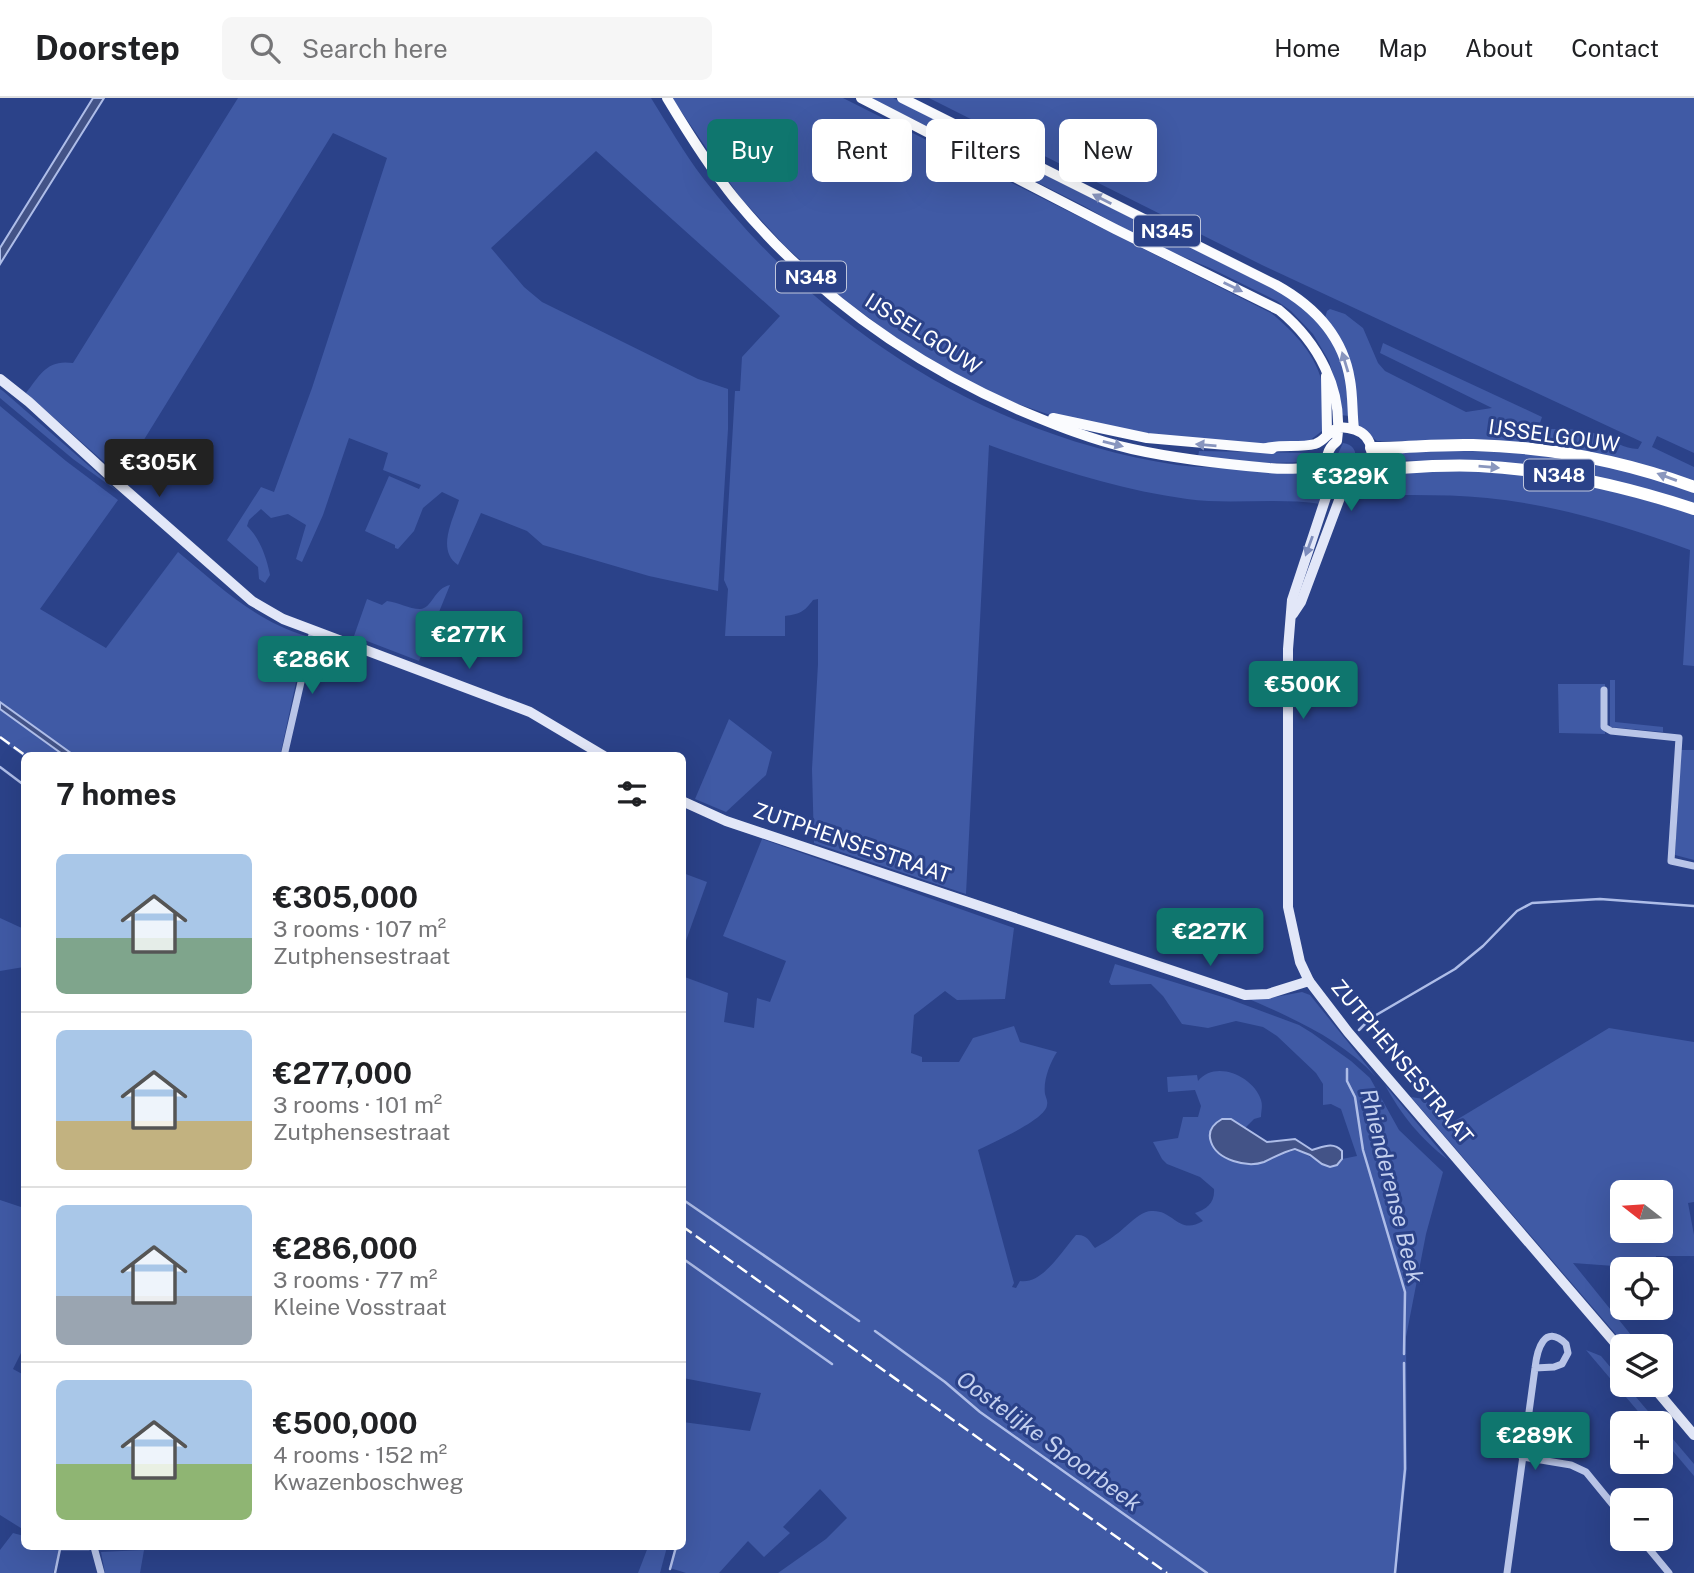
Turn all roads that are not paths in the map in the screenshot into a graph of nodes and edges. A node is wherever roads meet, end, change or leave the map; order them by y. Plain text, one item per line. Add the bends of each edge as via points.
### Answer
1 (667, 98) edge
2 (861, 98) edge
3 (902, 98) edge
4 (0, 379) edge
5 (1003, 403) junction
6 (1354, 429) junction
7 (1334, 432) junction
8 (1319, 445) junction
9 (1368, 446) junction
10 (1369, 466) junction
11 (1414, 466) junction
12 (1323, 467) junction
13 (1383, 469) joint
14 (1342, 484) junction
15 (1694, 487) edge
16 (1694, 509) edge
17 (1292, 614) junction
18 (313, 630) junction
19 (1604, 690) dead end
20 (285, 752) edge
21 (597, 752) edge
22 (686, 803) edge
23 (1694, 866) edge
24 (1309, 981) junction
25 (1610, 1337) edge
26 (1535, 1368) junction
27 (1662, 1397) edge
28 (1694, 1434) edge
29 (1522, 1457) junction
30 (1610, 1501) edge
31 (95, 1550) edge
32 (1651, 1551) edge
33 (101, 1573) edge
34 (1507, 1573) edge
35 (1669, 1573) edge

1 - 5 main road, IJSSELGOUW / N348 via 735,199 828,293 921,360
2 -> 7 main road, N345 via 1279,310 1308,338 1335,388
6 -> 3 main road, N345 via 1345,358 1330,330 1305,303
4 - 18 street via 253,601
8 -> 5 main road, IJSSELGOUW / N348 via 1198,445 1072,423
5 -> 12 main road, IJSSELGOUW / N348 via 1070,431 1134,450 1254,466
6 - 7 main road
6 - 9 main road
7 - 8 main road
7 - 9 main road via 1351,435
7 - 12 main road via 1337,441
8 - 12 main road
9 - 10 main road
9 - 14 main road via 1362,465 1343,476
15 -> 9 highway, IJSSELGOUW / N348 via 1659,474 1574,455 1495,446
10 - 11 highway, IJSSELGOUW / N348
10 - 14 main road
11 - 13 highway, IJSSELGOUW / N348
11 -> 16 highway, IJSSELGOUW / N348 via 1479,466 1565,476
12 - 14 main road
13 - 14 main road via 1364,482
14 - 17 street via 1301,602
14 -> 17 street via 1292,600
17 - 24 street via 1288,649 1288,907
18 - 20 street
18 - 21 street via 530,712
19 - 23 street via 1604,727 1679,738 1671,861
22 - 24 street, ZUTPHENSESTRAAT via 726,821 1245,995 1268,994
24 - 25 street, ZUTPHENSESTRAAT
26 - 26 street via 1543,1340 1558,1338 1566,1344 1568,1353 1562,1364
26 - 29 street
27 - 28 street
29 - 30 street via 1586,1472
29 - 34 street
31 - 33 street
32 - 35 street

